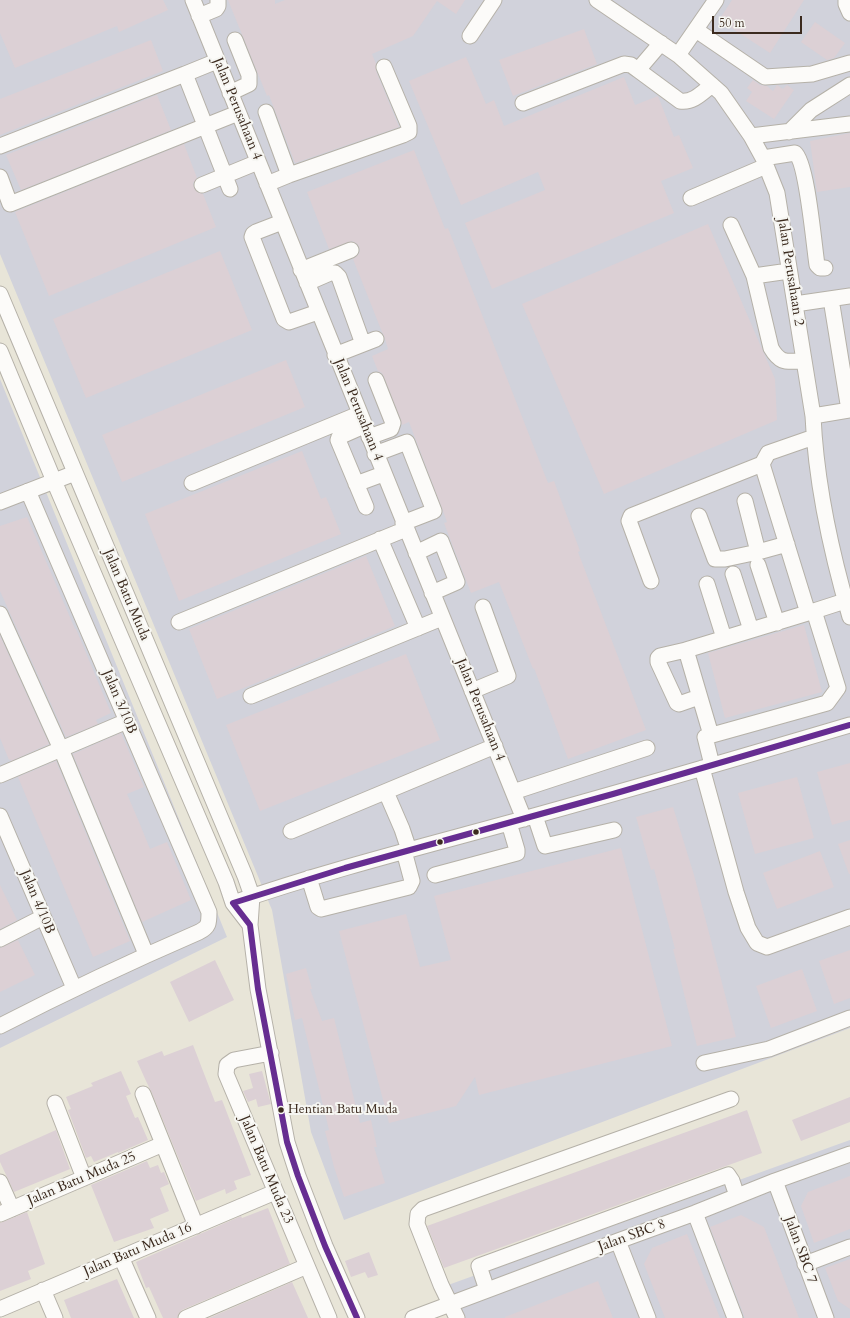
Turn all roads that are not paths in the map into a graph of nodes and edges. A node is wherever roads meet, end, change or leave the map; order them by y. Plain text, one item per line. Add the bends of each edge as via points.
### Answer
1 (193, 0) edge
2 (218, 0) edge
3 (494, 0) edge
4 (597, 0) edge
5 (716, 0) edge
6 (846, 0) edge
7 (616, 5) edge
8 (850, 13) edge
9 (199, 16) junction
10 (696, 30) junction
11 (470, 36) dead end
12 (235, 40) dead end
13 (661, 43) junction
14 (678, 55) junction
15 (217, 61) junction
16 (850, 63) edge
17 (384, 67) dead end
18 (638, 70) junction
19 (185, 74) junction
20 (712, 85) junction
21 (850, 85) edge
22 (230, 93) junction
23 (524, 103) dead end
24 (266, 112) dead end
25 (238, 113) junction
26 (850, 124) edge
27 (206, 125) junction
28 (789, 132) junction
29 (751, 136) junction
30 (0, 146) edge
31 (258, 162) junction
32 (765, 162) junction
33 (289, 175) junction
34 (0, 177) edge
35 (227, 182) junction
36 (267, 184) junction
37 (202, 185) dead end
38 (691, 198) dead end
39 (282, 222) junction
40 (731, 225) dead end
41 (350, 250) dead end
42 (826, 268) dead end
43 (789, 271) junction
44 (304, 276) junction
45 (754, 276) junction
46 (0, 294) edge
47 (850, 296) edge
48 (831, 299) junction
49 (795, 304) junction
50 (318, 312) junction
51 (0, 351) edge
52 (336, 355) junction
53 (804, 361) junction
54 (376, 380) dead end
55 (849, 410) edge
56 (813, 416) junction
57 (364, 426) junction
58 (814, 437) junction
59 (375, 454) junction
60 (762, 464) junction
61 (75, 473) junction
62 (384, 474) junction
63 (54, 481) junction
64 (192, 483) dead end
65 (356, 484) junction
66 (28, 491) junction
67 (745, 501) dead end
68 (0, 502) edge
69 (366, 507) dead end
70 (698, 516) dead end
71 (404, 526) junction
72 (380, 539) junction
73 (787, 544) junction
74 (416, 553) junction
75 (758, 558) junction
76 (733, 574) dead end
77 (651, 581) dead end
78 (707, 584) dead end
79 (432, 593) junction
80 (845, 601) junction
81 (483, 607) dead end
82 (811, 612) junction
83 (0, 614) edge
84 (850, 617) edge
85 (442, 618) junction
86 (179, 622) dead end
87 (777, 622) junction
88 (418, 628) junction
89 (751, 630) junction
90 (724, 638) junction
91 (686, 650) junction
92 (472, 691) junction
93 (251, 696) dead end
94 (700, 697) junction
95 (127, 721) junction
96 (850, 725) edge
97 (711, 735) junction
98 (495, 746) junction
99 (647, 748) dead end
100 (61, 749) junction
101 (707, 767) junction
102 (0, 775) edge
103 (386, 792) junction
104 (513, 792) junction
105 (0, 816) edge
106 (529, 818) junction
107 (509, 823) junction
108 (614, 830) dead end
109 (291, 831) dead end
110 (5, 843) edge
111 (406, 851) junction
112 (435, 875) dead end
113 (309, 878) junction
114 (252, 896) junction
115 (233, 903) junction
116 (43, 917) junction
117 (850, 917) edge
118 (250, 925) junction
119 (0, 939) edge
120 (146, 954) junction
121 (74, 988) junction
122 (850, 1018) edge
123 (0, 1026) edge
124 (271, 1053) junction
125 (704, 1063) dead end
126 (143, 1094) dead end
127 (731, 1099) dead end
128 (55, 1103) dead end
129 (163, 1144) junction
130 (850, 1154) edge
131 (84, 1178) junction
132 (775, 1181) junction
133 (0, 1182) edge
134 (275, 1192) junction
135 (737, 1196) junction
136 (6, 1211) edge
137 (695, 1213) junction
138 (196, 1226) junction
139 (618, 1241) junction
140 (850, 1247) edge
141 (121, 1257) junction
142 (805, 1264) junction
143 (307, 1266) junction
144 (43, 1290) junction
145 (487, 1290) junction
146 (0, 1309) edge
147 (454, 1311) edge
148 (55, 1318) edge
149 (148, 1318) edge
150 (186, 1318) edge
151 (329, 1318) edge
152 (357, 1318) edge
153 (413, 1318) edge
154 (648, 1318) edge
155 (735, 1318) edge
156 (826, 1318) edge

1 - 9 street, Jalan Perusahaan 4
2 - 9 street via 216,9
3 - 11 street
4 - 7 street, Jalan Perusahaan 2
5 - 10 street
6 - 8 street
7 - 13 street, Jalan Perusahaan 2
9 - 15 street, Jalan Perusahaan 4
10 - 14 street
10 - 16 street via 765,77 812,74
12 - 22 street via 249,76 249,84
13 - 14 street, Jalan Perusahaan 2
13 - 18 street
14 - 20 street, Jalan Perusahaan 2
15 - 19 street
15 - 22 street, Jalan Perusahaan 4
17 - 33 street via 409,126 408,132
18 - 20 street via 680,101 695,99
18 - 23 street via 632,65 624,64
19 - 27 street
19 - 30 street
20 - 29 street, Jalan Perusahaan 2 via 721,93
21 - 28 street via 810,110
22 - 25 street, Jalan Perusahaan 4
24 - 33 street
25 - 27 street
25 - 31 street, Jalan Perusahaan 4
26 - 28 street
27 - 34 street via 10,204
27 - 35 street
28 - 29 street
29 - 32 street, Jalan Perusahaan 2
31 - 35 street
31 - 36 street, Jalan Perusahaan 4
32 - 38 street
32 - 42 street via 795,153 799,156 807,191 817,265
32 - 43 street, Jalan Perusahaan 2 via 777,194
33 - 36 street
35 - 37 street
36 - 39 street, Jalan Perusahaan 4
39 - 44 street, Jalan Perusahaan 4
39 - 50 street via 256,232 252,237 284,319 289,322
40 - 45 street
41 - 44 street
43 - 45 street
43 - 49 street, Jalan Perusahaan 2
44 - 50 street, Jalan Perusahaan 4
44 - 52 street via 335,274 370,342
45 - 53 street via 771,348 776,357 784,361
46 - 61 street, Jalan Batu Muda
47 - 48 street
48 - 49 street
48 - 55 street
49 - 53 street, Jalan Perusahaan 2
50 - 52 street, Jalan Perusahaan 4
51 - 63 street, Jalan Batu Muda
52 - 57 street, Jalan Perusahaan 4
53 - 56 street, Jalan Perusahaan 2
54 - 57 street via 393,423 391,428
55 - 56 street
56 - 58 street, Jalan Perusahaan 2
57 - 59 street, Jalan Perusahaan 4
57 - 64 street
57 - 65 street via 339,437 338,440
58 - 60 street via 768,453
58 - 80 street, Jalan Perusahaan 2 via 824,510
59 - 62 street, Jalan Perusahaan 4
59 - 71 street via 407,442 434,511
60 - 73 street
60 - 77 street via 631,516 629,521
61 - 63 street
61 - 114 street, Jalan Batu Muda
62 - 65 street
62 - 71 street, Jalan Perusahaan 4
63 - 66 street
63 - 115 street, Jalan Batu Muda
65 - 69 street
66 - 68 street
66 - 95 street, Jalan 3/10B
67 - 75 street
70 - 75 street via 715,559
71 - 72 street
71 - 74 street, Jalan Perusahaan 4
72 - 86 street
72 - 88 street
73 - 75 street
73 - 82 street
74 - 79 street, Jalan Perusahaan 4
74 - 79 street via 441,541 457,582
75 - 87 street
76 - 89 street
78 - 90 street
79 - 85 street, Jalan Perusahaan 4
80 - 82 street
80 - 84 street, Jalan Perusahaan 2
81 - 92 street via 508,676
82 - 87 street
82 - 97 street via 838,688 827,703
83 - 100 street
85 - 88 street
85 - 92 street, Jalan Perusahaan 4
87 - 89 street
88 - 93 street
89 - 90 street
90 - 91 street
91 - 94 street
91 - 94 street via 660,656 658,662 677,703
92 - 98 street, Jalan Perusahaan 4
94 - 97 street
95 - 100 street
95 - 120 street, Jalan 3/10B via 209,912 209,923 206,928
96 - 101 street
97 - 101 street via 705,737
98 - 103 street
98 - 104 street, Jalan Perusahaan 4
99 - 104 street
100 - 102 street
100 - 120 street
101 - 106 street
101 - 117 street via 745,921 757,942 767,947
103 - 109 street
103 - 111 street via 402,829
104 - 106 street, Jalan Perusahaan 4
105 - 110 street, Jalan 4/10B
106 - 107 street
106 - 108 street, Jalan Perusahaan 4 via 545,846
107 - 111 street
107 - 112 street via 517,854
110 - 116 street, Jalan 4/10B
111 - 113 street
111 - 113 street via 412,881 409,887 321,909
113 - 114 street
114 - 115 street
114 - 118 street
115 - 118 street, Jalan Batu Muda
116 - 119 street
116 - 121 street, Jalan 4/10B
118 - 124 street via 258,989
120 - 121 street
121 - 123 street
122 - 125 street via 769,1048
124 - 134 street, Jalan Batu Muda 23 via 234,1060 227,1065 226,1074
124 - 152 street via 287,1142 298,1176
126 - 129 street
127 - 147 street via 422,1209 418,1214 417,1224
128 - 131 street
129 - 131 street, Jalan Batu Muda 25
129 - 138 street
130 - 132 street, Jalan SBC 8
131 - 136 street, Jalan Batu Muda 25
132 - 135 street, Jalan SBC 8
132 - 142 street, Jalan SBC 7
133 - 136 street
134 - 138 street, Jalan Batu Muda 16
134 - 143 street, Jalan Batu Muda 23
135 - 137 street, Jalan SBC 8
135 - 145 street via 728,1175 479,1266
137 - 139 street, Jalan SBC 8
137 - 155 street
138 - 141 street, Jalan Batu Muda 16
139 - 145 street, Jalan SBC 8
139 - 154 street
140 - 142 street
141 - 144 street, Jalan Batu Muda 16
141 - 149 street
142 - 156 street, Jalan SBC 7
143 - 150 street
143 - 151 street, Jalan Batu Muda 23
144 - 146 street, Jalan Batu Muda 16
144 - 148 street
145 - 147 street, Jalan SBC 8
147 - 153 street, Jalan SBC 8

